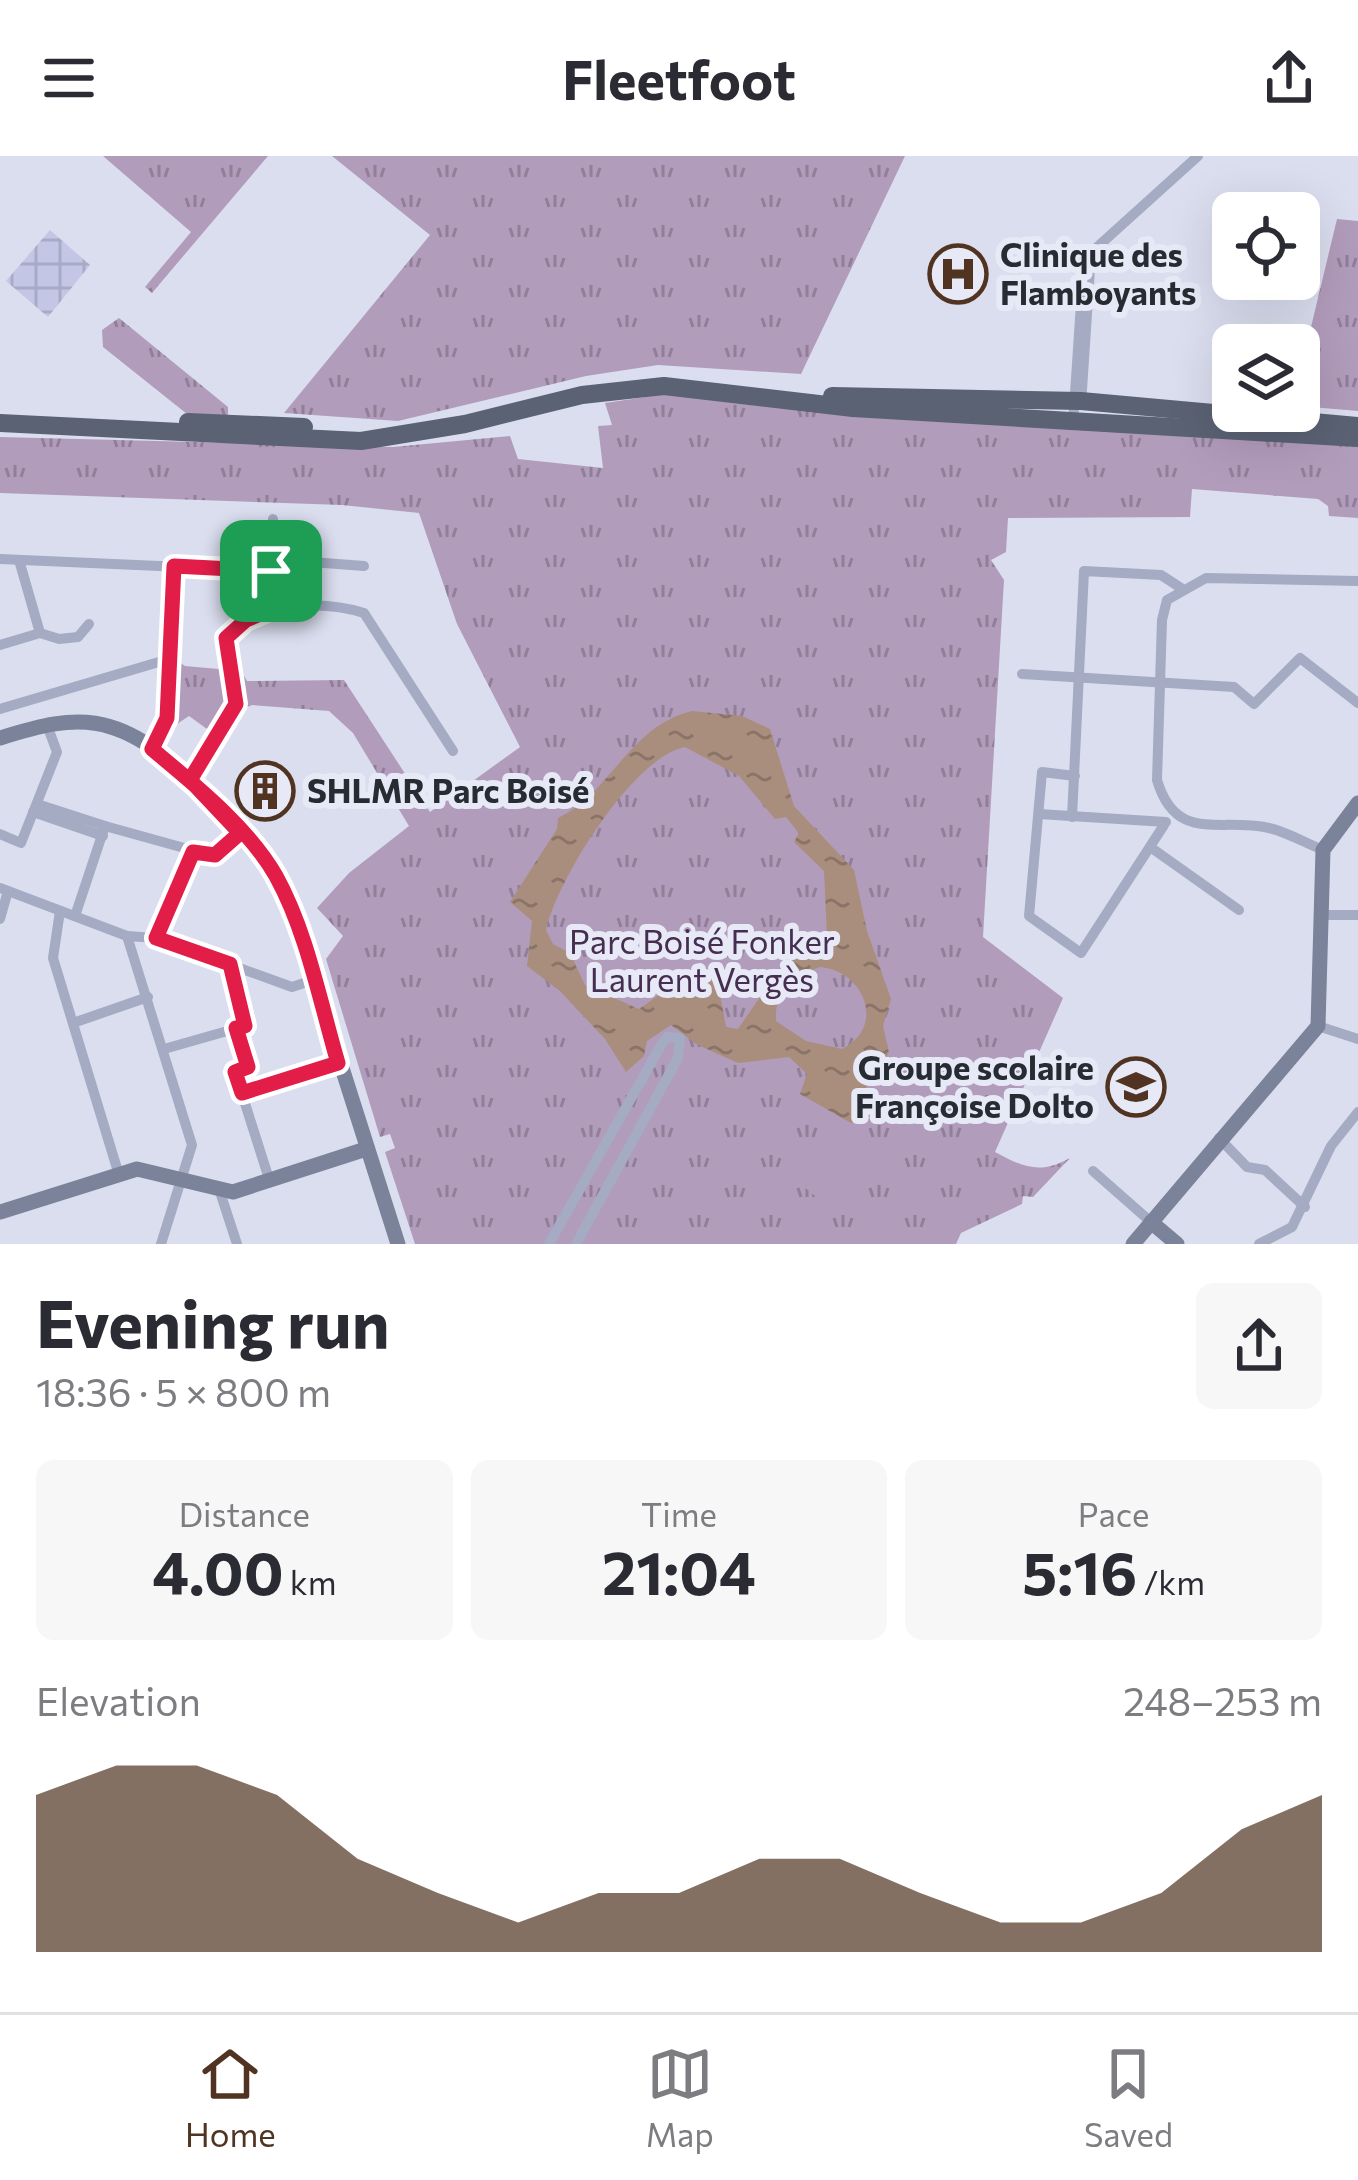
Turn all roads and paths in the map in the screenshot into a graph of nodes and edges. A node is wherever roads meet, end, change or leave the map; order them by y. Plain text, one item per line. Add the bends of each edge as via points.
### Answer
1 (1198, 156) edge
2 (816, 401) junction
3 (1077, 401) junction
4 (0, 423) edge
5 (1077, 424) junction
6 (1358, 426) edge
7 (1358, 438) edge
8 (273, 519) dead end
9 (0, 560) edge
10 (19, 560) junction
11 (272, 565) junction
12 (174, 566) junction
13 (364, 566) dead end
14 (1358, 581) edge
15 (1181, 588) junction
16 (272, 609) junction
17 (89, 624) dead end
18 (40, 633) junction
19 (0, 645) edge
20 (169, 659) junction
21 (1022, 674) dead end
22 (1078, 680) junction
23 (1159, 684) junction
24 (1358, 703) edge
25 (0, 709) edge
26 (47, 725) junction
27 (0, 738) edge
28 (152, 749) junction
29 (453, 751) dead end
30 (1075, 776) junction
31 (190, 780) junction
32 (1358, 803) edge
33 (35, 808) junction
34 (1173, 810) junction
35 (1039, 814) junction
36 (1072, 818) junction
37 (1164, 824) junction
38 (104, 831) junction
39 (240, 833) junction
40 (0, 835) edge
41 (1153, 849) junction
42 (1323, 850) junction
43 (193, 852) junction
44 (4, 890) edge
45 (1239, 910) dead end
46 (60, 911) junction
47 (1319, 915) junction
48 (1358, 915) edge
49 (75, 916) junction
50 (0, 919) edge
51 (128, 936) junction
52 (156, 938) junction
53 (230, 964) junction
54 (313, 980) junction
55 (148, 997) junction
56 (73, 1023) junction
57 (1318, 1026) junction
58 (236, 1028) junction
59 (1358, 1039) edge
60 (164, 1049) junction
61 (338, 1063) junction
62 (248, 1067) junction
63 (255, 1088) junction
64 (242, 1093) junction
65 (1358, 1112) edge
66 (1219, 1138) junction
67 (366, 1149) junction
68 (1093, 1171) dead end
69 (119, 1175) junction
70 (183, 1181) junction
71 (270, 1182) junction
72 (220, 1192) junction
73 (1305, 1207) junction
74 (0, 1212) edge
75 (1151, 1222) junction
76 (393, 1243) edge
77 (161, 1244) edge
78 (236, 1244) edge
79 (549, 1244) edge
80 (576, 1244) edge
81 (1132, 1244) edge
82 (1177, 1244) edge
83 (1259, 1244) edge

1 - 3 street via 1090,253
2 - 3 main road via 836,394
2 - 4 main road via 638,387 361,441
2 - 5 main road
3 - 5 street
3 - 6 main road
5 - 7 main road
8 - 11 street
9 - 10 street
10 - 12 street
10 - 18 street
11 - 12 street
11 - 13 street
11 - 16 street
12 - 20 street
14 - 15 street via 1206,578
15 - 22 street via 1160,575 1084,571
15 - 23 street via 1162,620
16 - 29 street via 364,613
16 - 31 street via 226,638 236,704
17 - 18 street via 78,637
18 - 19 street
20 - 25 street
20 - 28 street via 167,718
21 - 22 street
22 - 23 street
22 - 30 street
23 - 24 street via 1234,687 1254,704 1300,658
23 - 34 street via 1157,780
26 - 27 street
26 - 28 street via 109,726
26 - 33 street via 57,752
28 - 31 street
30 - 35 street via 1042,772
30 - 36 street
31 - 39 street
32 - 42 street
33 - 38 street
33 - 40 street via 21,843
34 - 37 street
34 - 42 street via 1195,824 1268,828
35 - 36 street
35 - 41 street via 1029,916 1079,957
36 - 37 street
37 - 41 street
38 - 43 street
38 - 49 street
39 - 43 street via 215,855
39 - 54 street via 274,873
41 - 45 street
42 - 47 street
43 - 52 street
44 - 46 street
44 - 50 street
46 - 49 street
46 - 56 street via 53,958
47 - 48 street
47 - 57 street
49 - 51 street
51 - 52 street
51 - 55 street
52 - 53 street
53 - 54 street via 292,987
53 - 58 street via 245,1026
54 - 61 street
55 - 56 street
55 - 60 street
56 - 69 street
57 - 59 street
57 - 66 street
58 - 60 street
58 - 62 street
60 - 70 street via 192,1145
61 - 63 street
61 - 67 street
62 - 63 street
62 - 64 street via 235,1072
63 - 64 street
64 - 71 street
65 - 73 street via 1331,1146
66 - 73 street
66 - 75 street
67 - 71 street
67 - 76 street
68 - 75 street
69 - 70 street via 144,1169
69 - 74 street
70 - 72 street
70 - 77 street
71 - 72 street
72 - 78 street
73 - 83 street via 1292,1227
75 - 81 street
75 - 82 street
79 - 80 street via 660,1047 667,1037 680,1039 678,1058

